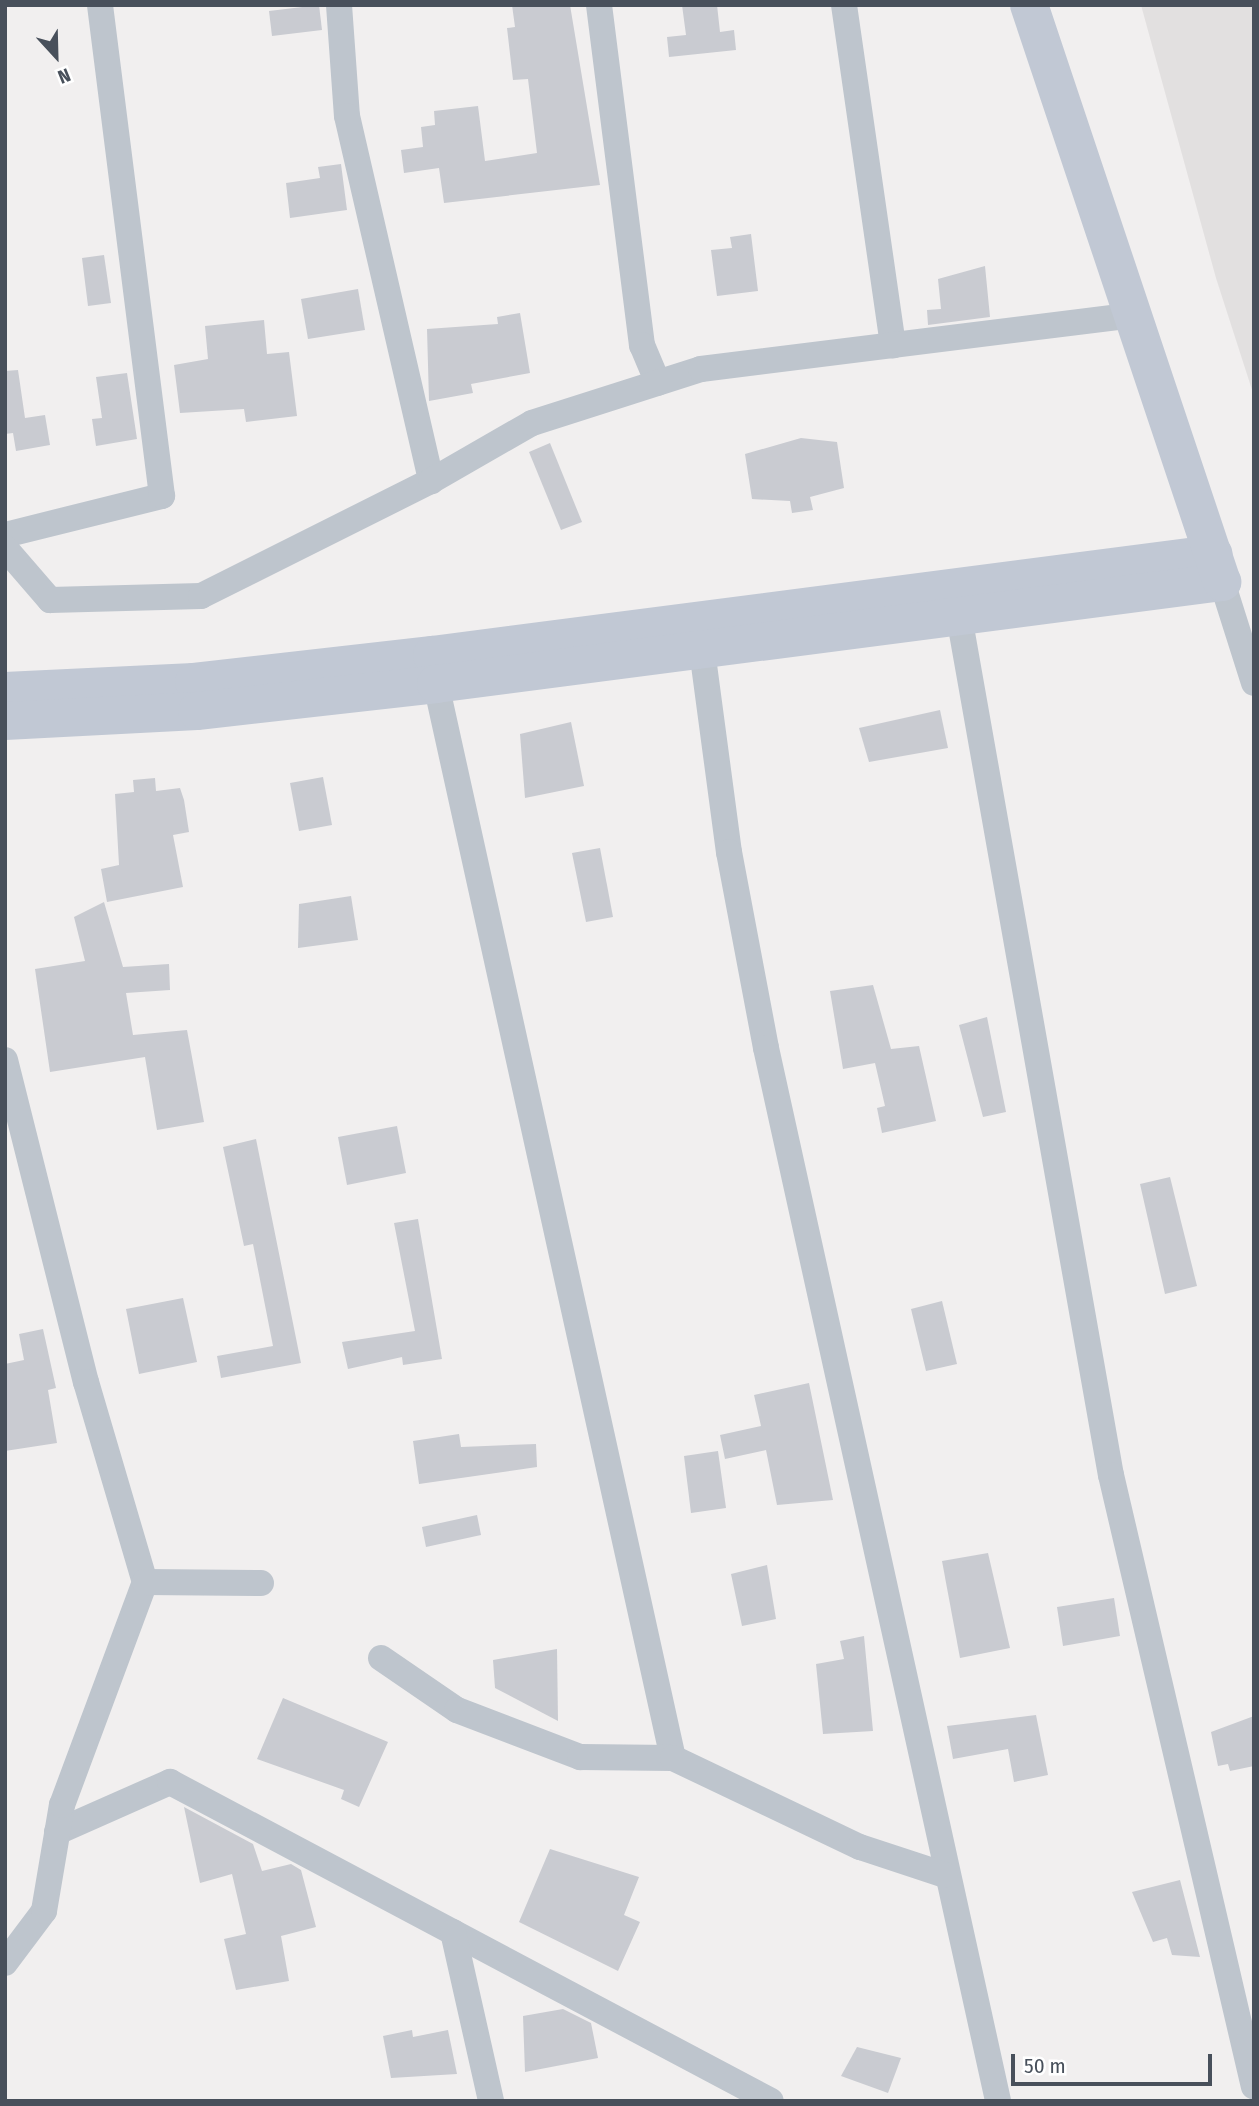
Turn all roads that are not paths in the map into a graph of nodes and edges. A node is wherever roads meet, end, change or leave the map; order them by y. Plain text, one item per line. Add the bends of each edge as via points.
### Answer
1 (100, 5) edge
2 (339, 5) edge
3 (599, 5) edge
4 (844, 5) edge
5 (1029, 5) edge
6 (1132, 315) junction
7 (893, 345) junction
8 (658, 383) junction
9 (431, 481) junction
10 (5, 535) edge
11 (5, 548) edge
12 (1217, 568) junction
13 (959, 616) junction
14 (702, 650) junction
15 (1249, 654) edge
16 (1254, 683) edge
17 (436, 684) junction
18 (5, 691) edge
19 (5, 721) edge
20 (5, 1059) edge
21 (145, 1582) junction
22 (261, 1584) dead end
23 (382, 1658) dead end
24 (673, 1758) junction
25 (57, 1832) junction
26 (945, 1875) junction
27 (453, 1932) junction
28 (5, 1963) edge
29 (1254, 2087) edge
30 (734, 2092) edge
31 (491, 2101) edge
32 (771, 2101) edge
33 (998, 2101) edge

1 - 10 street via 162,496
2 - 9 street via 348,116
3 - 8 street via 642,345
4 - 7 street
5 - 6 street
6 - 7 street
6 - 12 street
7 - 8 street via 701,369
8 - 9 street via 532,423
9 - 11 street via 201,596 50,600
12 - 13 street
12 - 15 street
12 - 18 street via 194,682
13 - 14 street
13 - 29 street via 1111,1475
14 - 17 street
14 - 26 street via 729,852 766,1048
15 - 16 street
17 - 19 street via 197,711
17 - 24 street
20 - 21 street via 86,1382
21 - 22 street
21 - 25 street via 83,1738
23 - 24 street via 457,1710 580,1757
24 - 26 street via 860,1847
25 - 27 street via 170,1782
25 - 28 street via 44,1911
26 - 33 street
27 - 30 street
27 - 31 street
30 - 32 street

